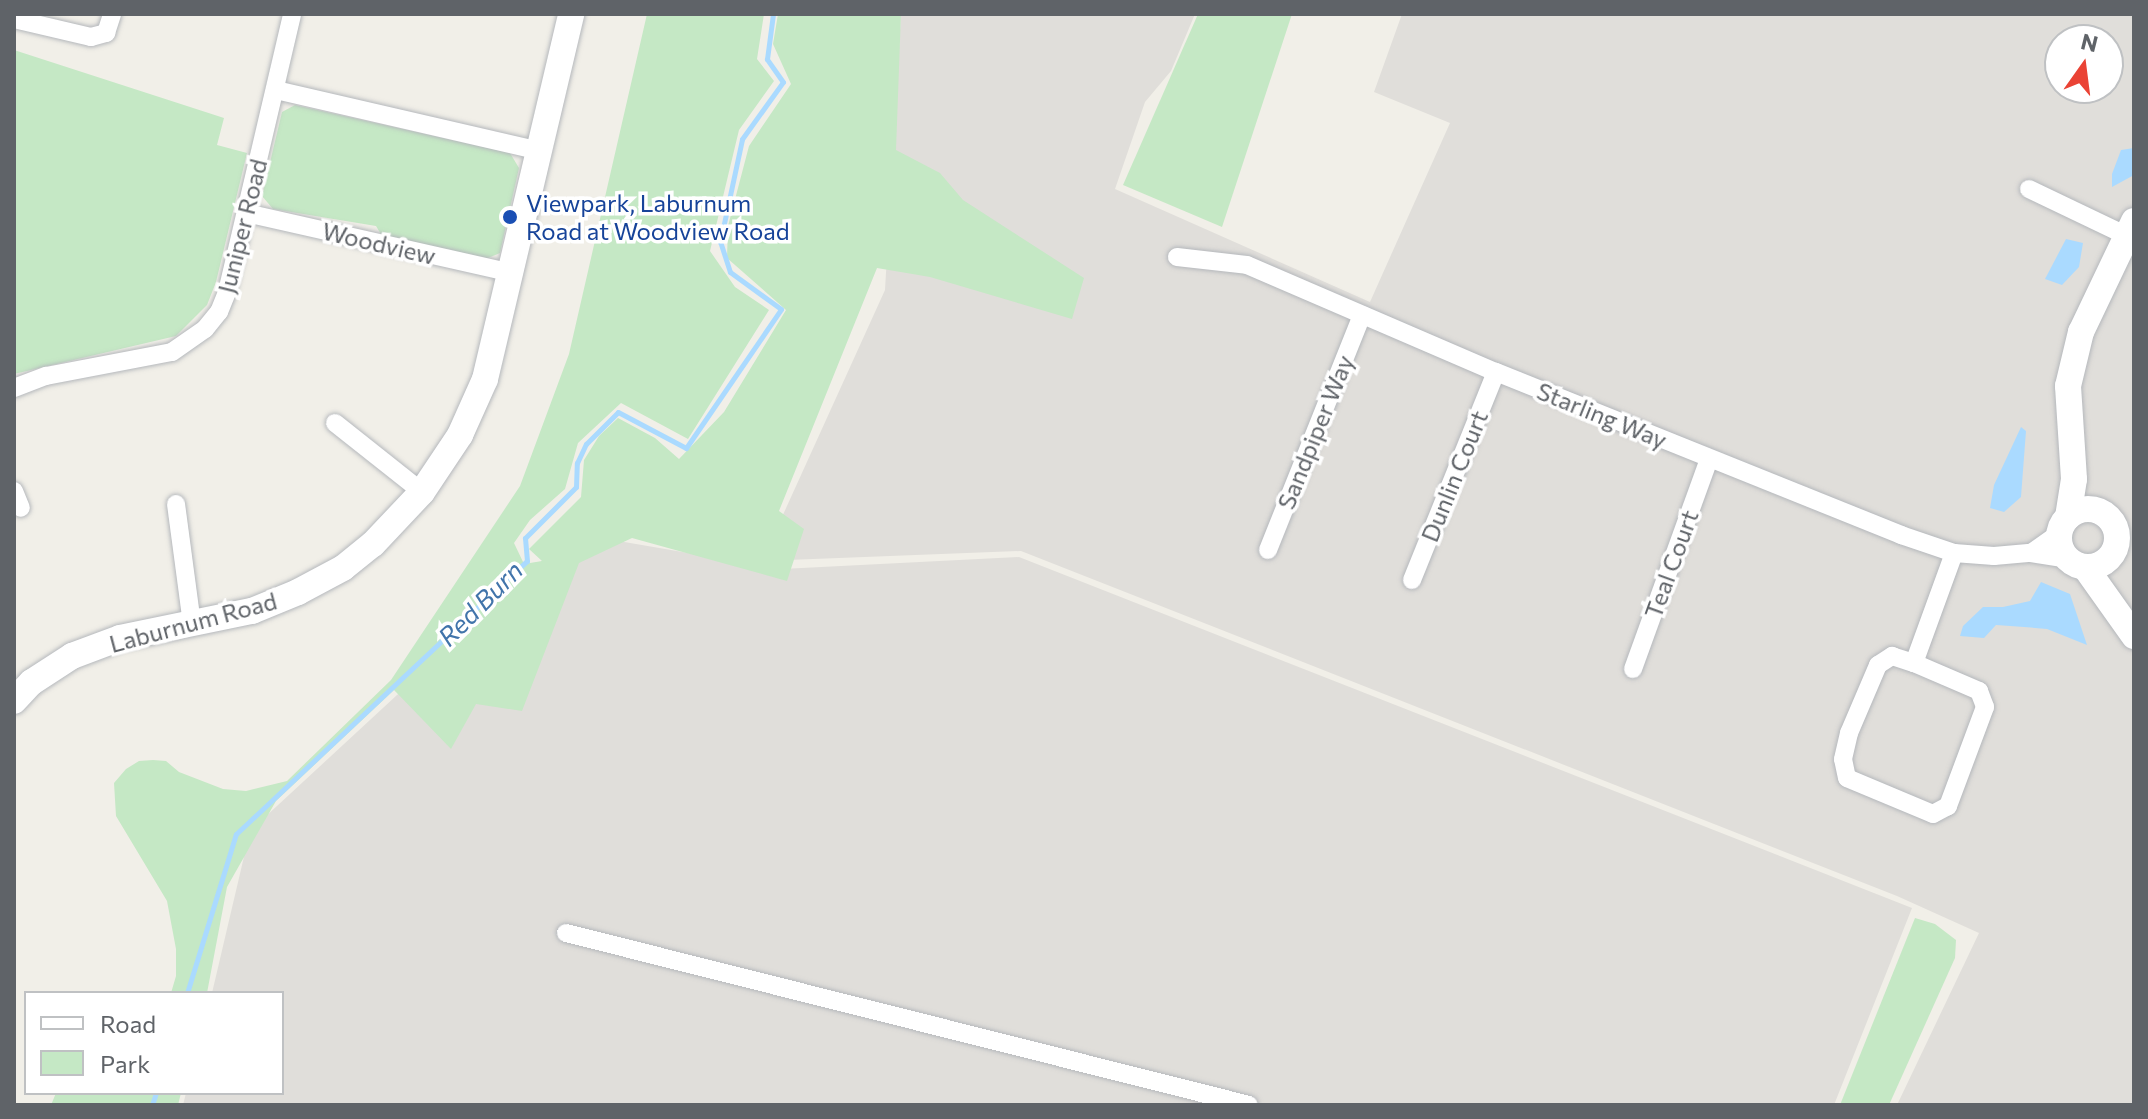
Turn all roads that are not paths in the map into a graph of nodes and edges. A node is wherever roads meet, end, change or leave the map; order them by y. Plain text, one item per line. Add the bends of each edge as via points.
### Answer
1 (112, 14) edge
2 (292, 14) edge
3 (571, 14) edge
4 (14, 19) edge
5 (276, 90) junction
6 (540, 151) junction
7 (2029, 189) dead end
8 (246, 213) junction
9 (2129, 228) edge
10 (1177, 257) dead end
11 (512, 273) junction
12 (1362, 315) junction
13 (1496, 372) junction
14 (14, 388) edge
15 (335, 423) dead end
16 (1709, 459) junction
17 (422, 492) junction
18 (176, 504) dead end
19 (2073, 519) junction
20 (1268, 550) dead end
21 (1954, 553) junction
22 (2031, 553) junction
23 (2110, 557) junction
24 (2077, 563) junction
25 (1412, 580) dead end
26 (2116, 607) junction
27 (192, 624) junction
28 (2134, 636) edge
29 (1914, 663) junction
30 (1633, 669) dead end
31 (14, 701) edge
32 (566, 933) dead end
33 (1249, 1105) edge

1 - 4 street via 106,33 91,37
2 - 5 street, Juniper Road
3 - 6 street, Laburnum Road
5 - 6 street
5 - 8 street, Juniper Road
6 - 11 street, Laburnum Road
7 - 9 street
8 - 11 street, Woodview
8 - 14 street, Juniper Road via 227,292 205,329 172,352 46,376
9 - 19 street via 2081,332 2068,386
10 - 12 street, Starling Way via 1247,265
11 - 17 street, Laburnum Road via 475,407
12 - 13 street, Starling Way
12 - 20 street, Sandpiper Way
13 - 16 street, Starling Way
13 - 25 street, Dunlin Court
15 - 17 street
16 - 21 street, Starling Way
16 - 30 street, Teal Court
17 - 27 street, Laburnum Road via 343,568 252,611
18 - 27 street
19 - 22 street
19 - 23 street via 2107,516 2114,523 2117,542
19 - 24 street via 2061,547
21 - 22 street, Starling Way
21 - 29 street
22 - 24 street, Starling Way
23 - 24 street via 2103,563
23 - 26 street
24 - 26 street
26 - 28 street
27 - 31 street, Laburnum Road via 120,638 72,656
29 - 29 street via 1979,691 1985,707 1948,806 1933,814 1847,778 1843,759 1878,665 1892,656
32 - 33 street

